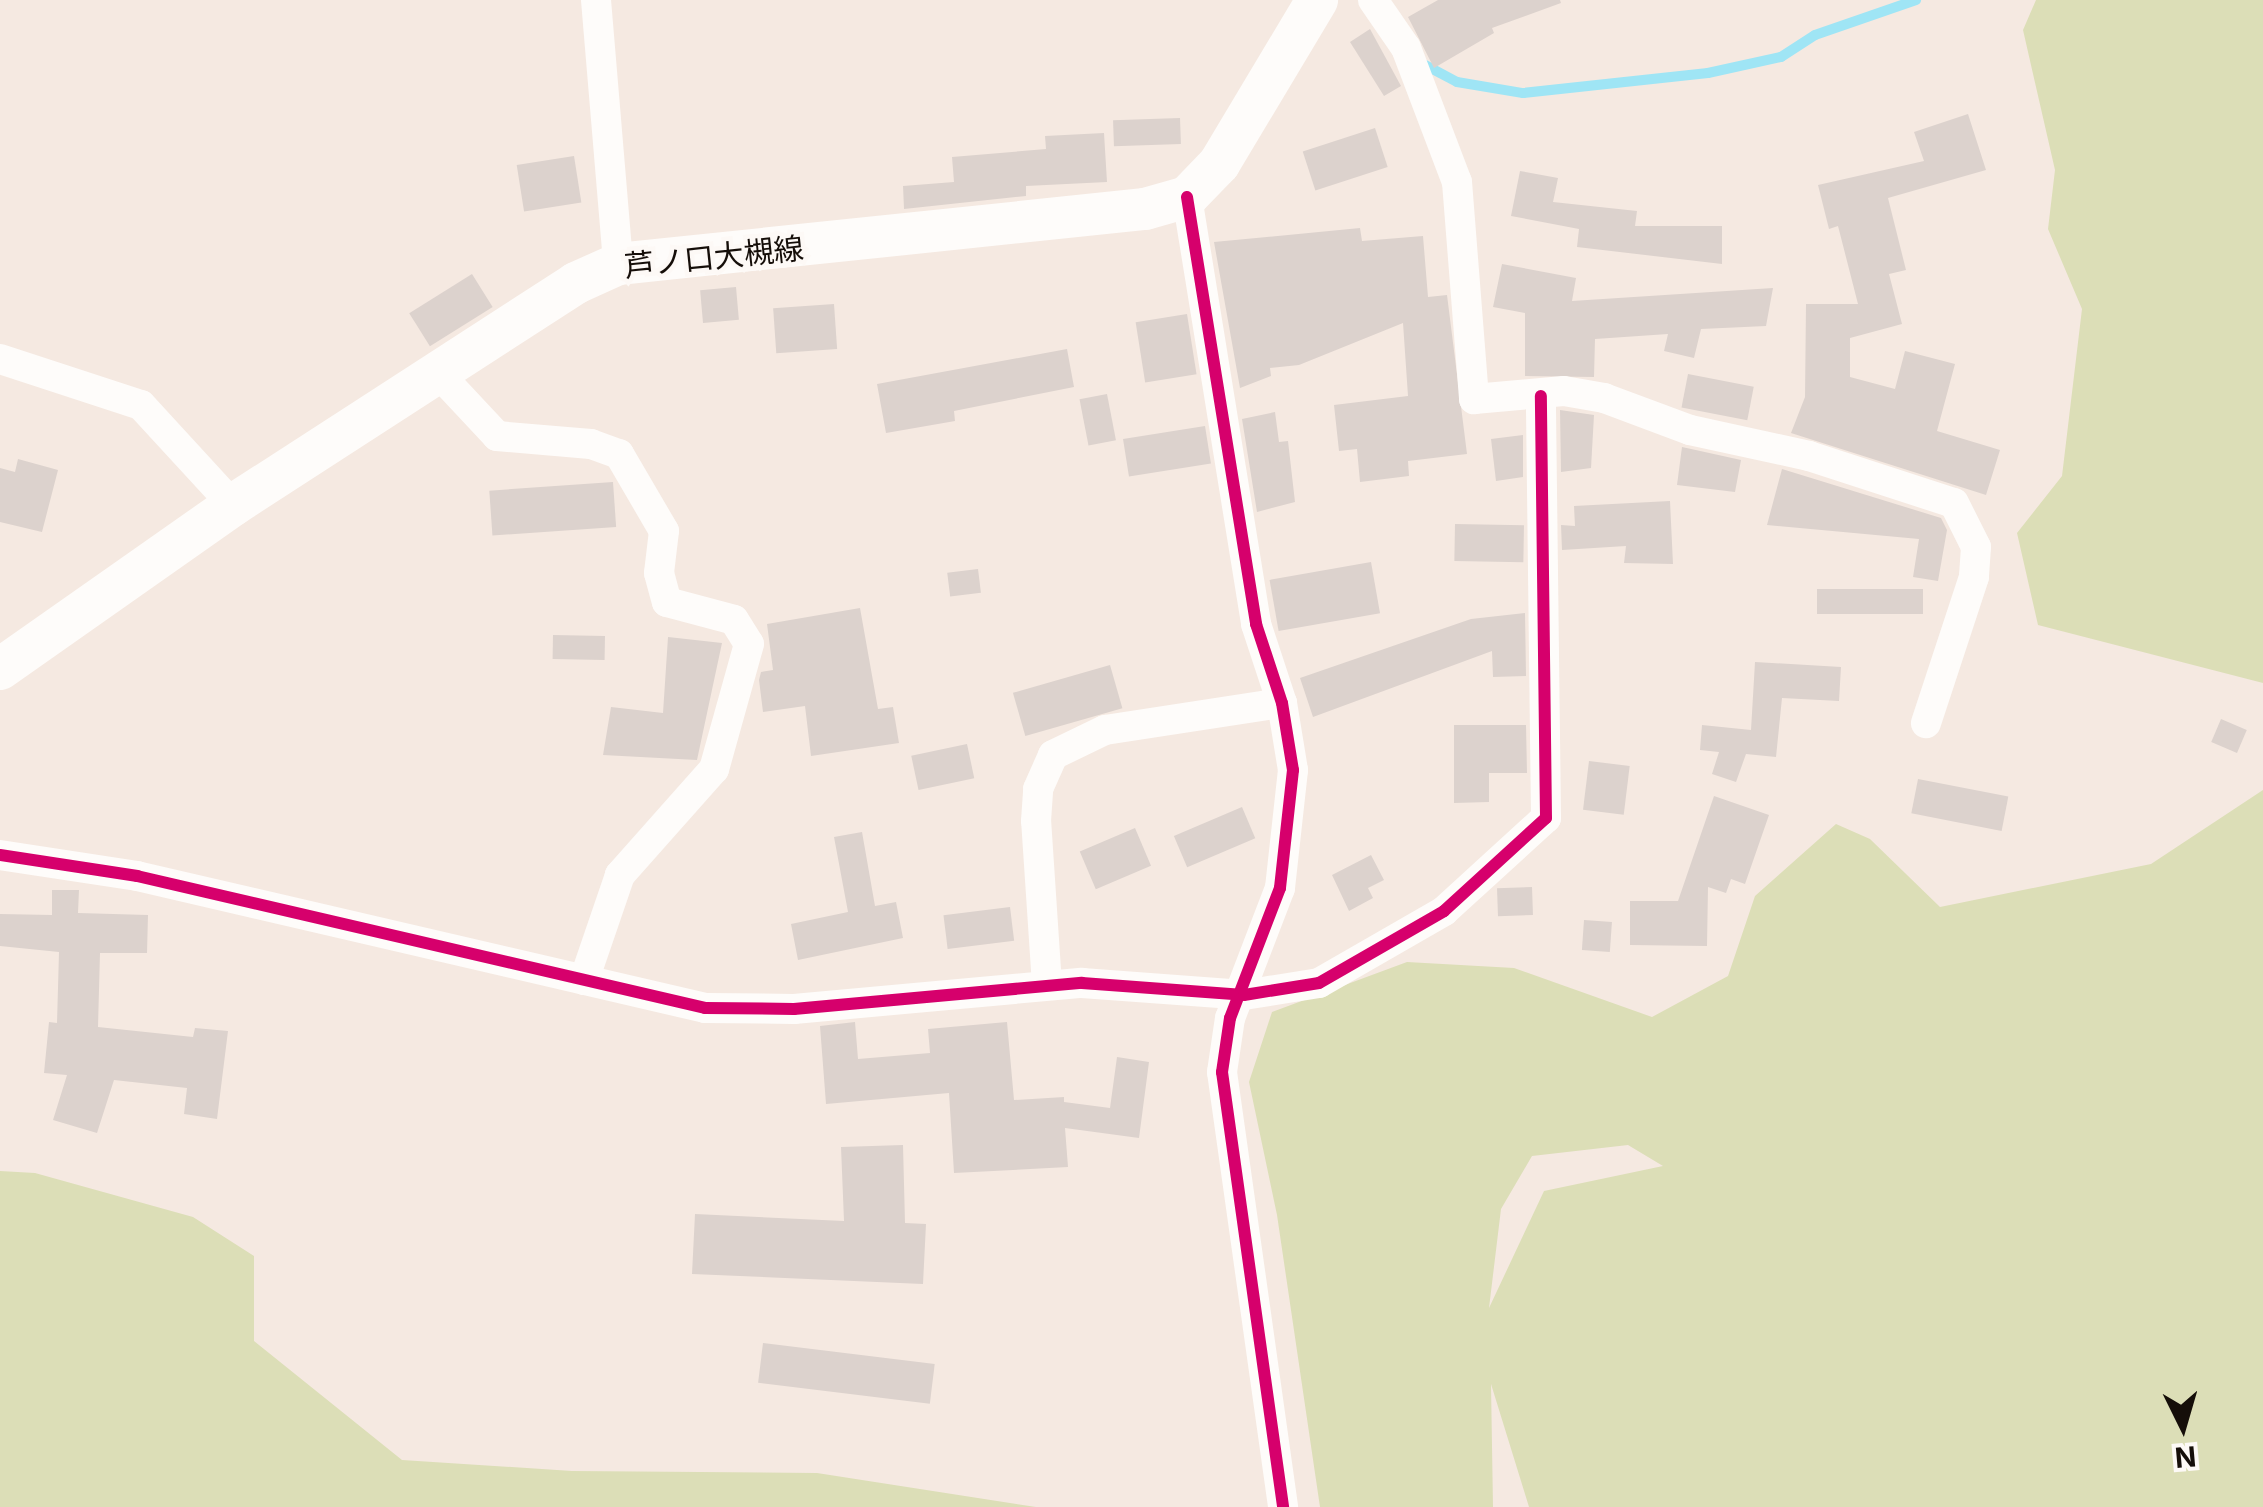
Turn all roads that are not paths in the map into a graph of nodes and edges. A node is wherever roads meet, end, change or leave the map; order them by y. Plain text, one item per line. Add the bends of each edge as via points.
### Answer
1 (596, 0) edge
2 (1318, 0) edge
3 (1372, 0) edge
4 (1186, 198) junction
5 (618, 264) junction
6 (0, 360) edge
7 (439, 374) junction
8 (1541, 396) junction
9 (233, 505) junction
10 (0, 669) edge
11 (1282, 703) junction
12 (1926, 723) dead end
13 (0, 856) edge
14 (584, 980) junction
15 (1047, 986) junction
16 (1244, 995) junction
17 (1284, 1507) edge

1 - 5 street
2 - 4 main road via 1219,164
3 - 8 street via 1406,48 1457,182 1474,399
4 - 5 main road, 芦ノ口大槻線 via 1126,211
4 - 11 street via 1256,624
5 - 7 main road, 芦ノ口大槻線 via 576,283
6 - 9 street via 141,405
7 - 9 main road, 芦ノ口大槻線
7 - 14 street via 497,436 591,444 619,454 664,531 659,573 667,602 734,620 749,644 714,769 620,876
8 - 12 street via 1604,398 1690,430 1809,456 1954,503 1976,547 1974,577
8 - 16 street via 1546,818 1444,911 1365,960 1319,983
9 - 10 main road, 芦ノ口大槻線
11 - 15 street via 1106,730 1053,754 1038,790 1036,821
11 - 16 street via 1293,770 1280,888
13 - 14 street via 137,876
14 - 15 street via 725,1008
15 - 16 street
16 - 17 street via 1223,1043 1224,1121

